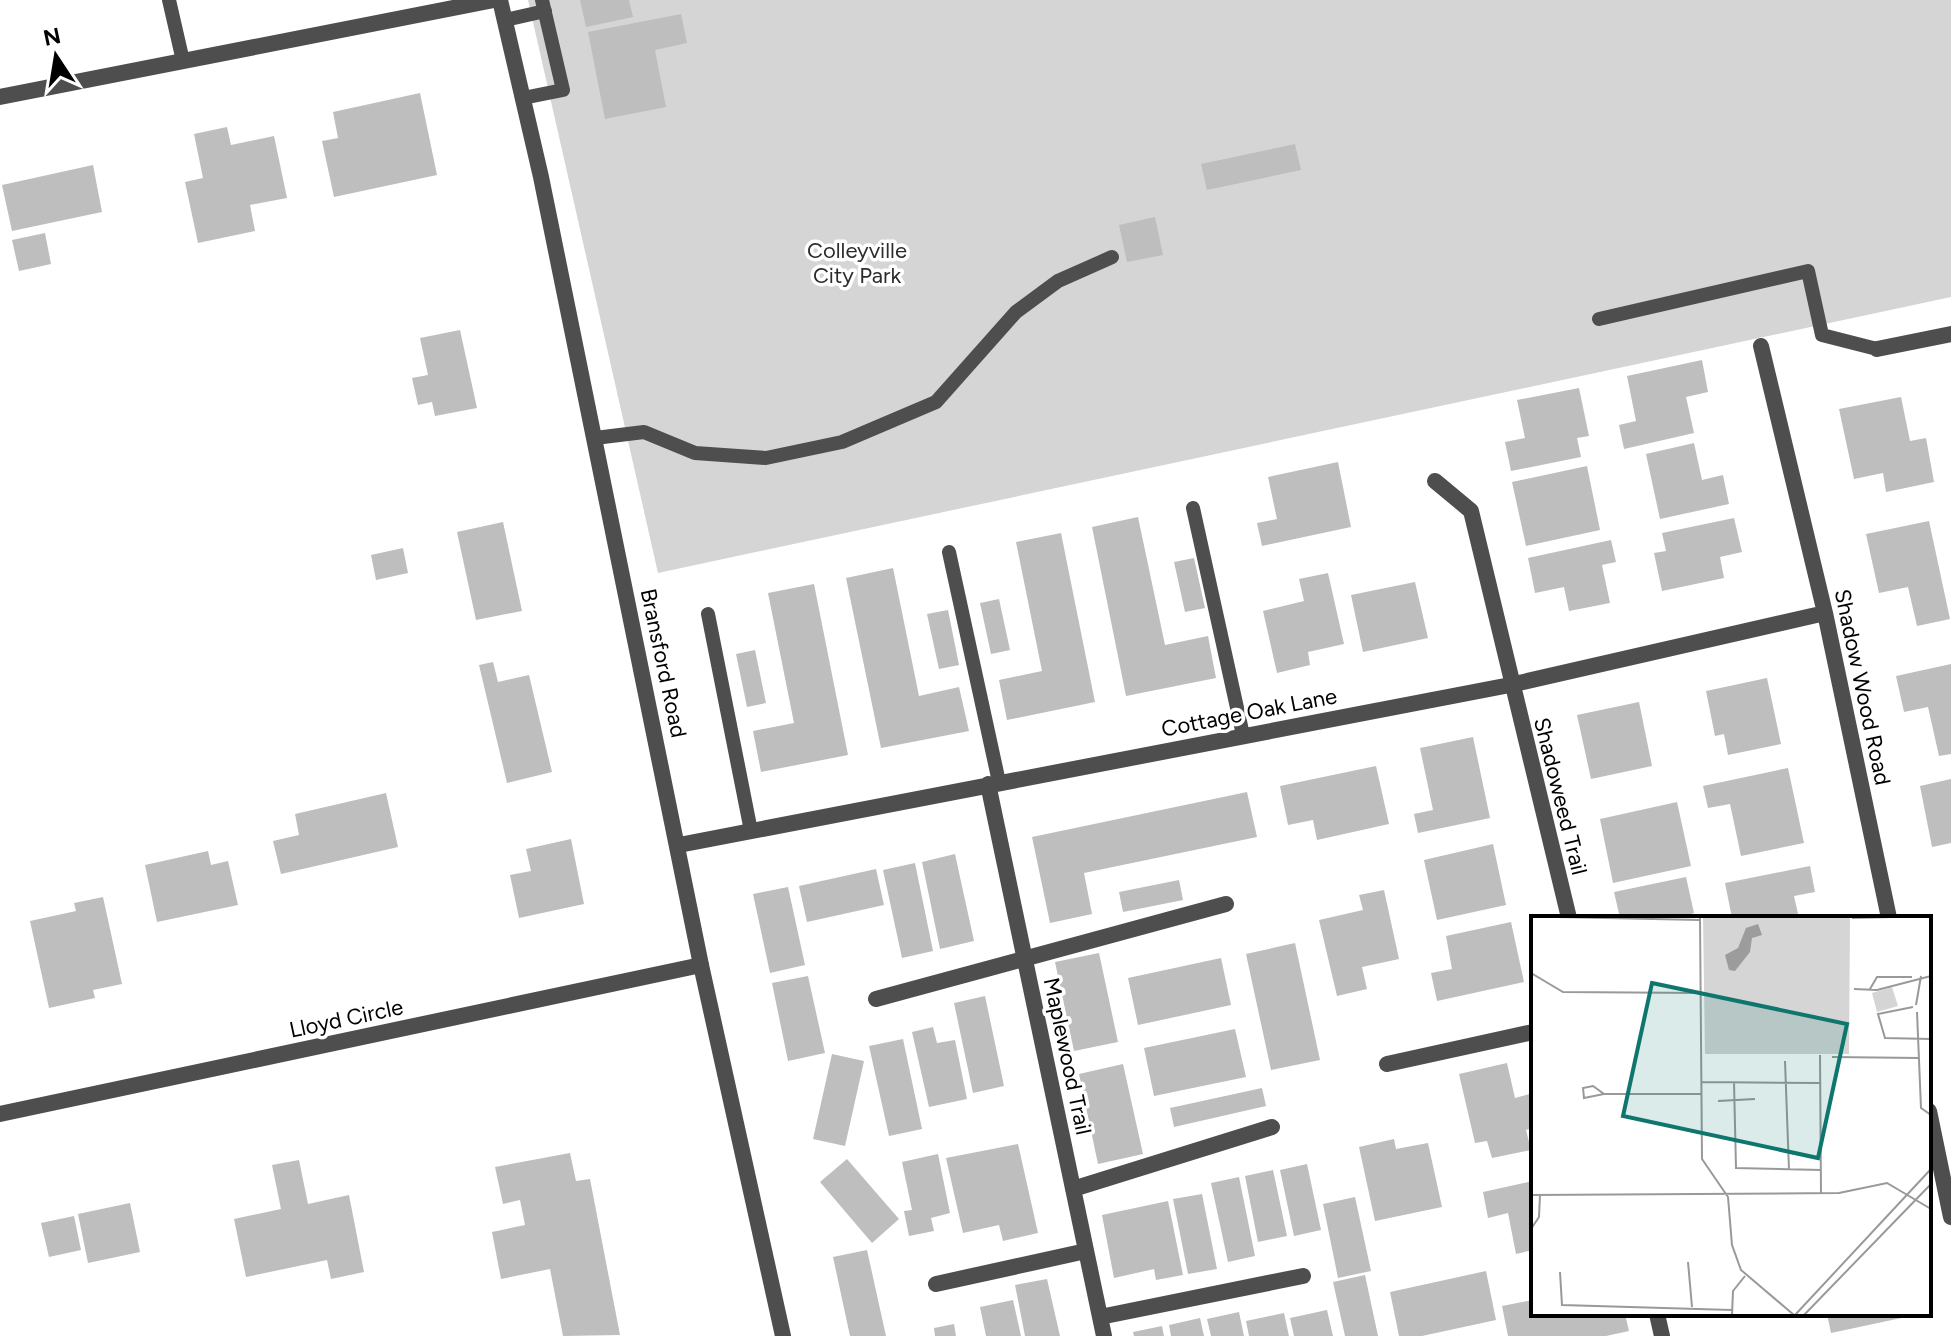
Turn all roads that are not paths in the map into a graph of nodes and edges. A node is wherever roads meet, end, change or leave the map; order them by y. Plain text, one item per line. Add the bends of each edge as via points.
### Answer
1 (169, 0) edge
2 (497, 0) edge
3 (544, 5) edge
4 (505, 20) junction
5 (183, 61) junction
6 (0, 97) edge
7 (523, 98) junction
8 (1112, 257) dead end
9 (1599, 319) dead end
10 (1951, 334) edge
11 (1761, 346) dead end
12 (1877, 349) joint
13 (595, 438) junction
14 (1435, 481) dead end
15 (1193, 508) dead end
16 (949, 552) dead end
17 (1825, 613) junction
18 (708, 614) dead end
19 (1510, 685) junction
20 (1243, 735) junction
21 (993, 783) junction
22 (751, 831) junction
23 (679, 845) junction
24 (1226, 904) dead end
25 (1568, 916) edge
26 (1889, 916) edge
27 (1025, 959) junction
28 (701, 965) junction
29 (876, 999) dead end
30 (1531, 1032) edge
31 (1387, 1064) dead end
32 (0, 1114) edge
33 (1931, 1121) edge
34 (1272, 1127) dead end
35 (1073, 1189) junction
36 (1951, 1217) edge
37 (1086, 1251) junction
38 (1303, 1276) dead end
39 (936, 1284) dead end
40 (1657, 1316) edge
41 (1100, 1317) junction
42 (783, 1336) edge
43 (1104, 1336) edge
44 (1662, 1336) edge

1 - 5 lane
2 - 4 street, Bransford Road
2 - 5 street
3 - 4 lane
3 - 7 lane via 563,90
4 - 7 street, Bransford Road
5 - 6 street
7 - 13 street, Bransford Road
8 - 13 lane via 1058,281 1016,312 936,402 842,442 766,458 695,453 644,432
9 - 12 lane via 1808,271 1822,335
10 - 12 street
11 - 17 street, Shadow Wood Road
13 - 23 street, Bransford Road
14 - 19 street, Shadoweed Trail via 1471,511
15 - 20 lane
16 - 21 lane
17 - 19 street, Cottage Oak Lane
17 - 26 street, Shadow Wood Road
18 - 22 lane
19 - 20 street, Cottage Oak Lane
19 - 25 street, Shadoweed Trail
20 - 21 street, Cottage Oak Lane
21 - 22 street, Cottage Oak Lane
21 - 27 street, Maplewood Trail
22 - 23 street, Cottage Oak Lane
23 - 28 street, Bransford Road
24 - 27 street
27 - 29 street
27 - 35 street, Maplewood Trail
28 - 32 street, Lloyd Circle
28 - 42 street, Bransford Road
30 - 31 street
33 - 36 street
34 - 35 street
35 - 37 street, Maplewood Trail
37 - 39 street
37 - 41 street, Maplewood Trail
38 - 41 street
40 - 44 street
41 - 43 street, Maplewood Trail

